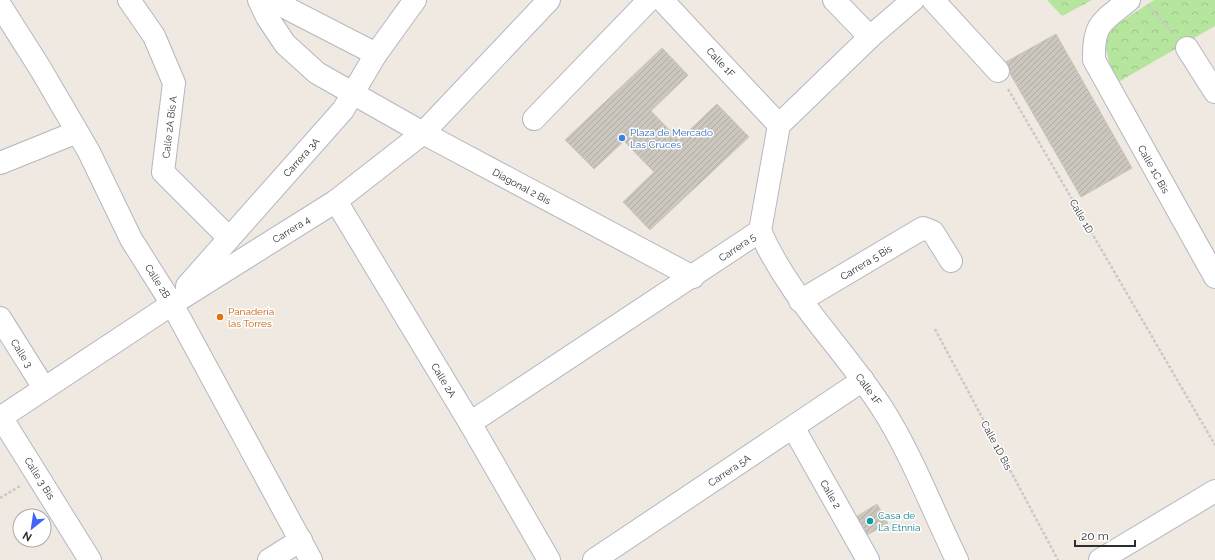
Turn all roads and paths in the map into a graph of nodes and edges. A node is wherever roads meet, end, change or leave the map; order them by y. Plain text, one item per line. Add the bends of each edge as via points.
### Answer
1 (129, 0) edge
2 (415, 0) edge
3 (549, 0) edge
4 (649, 0) edge
5 (662, 0) edge
6 (834, 0) edge
7 (913, 0) edge
8 (933, 0) edge
9 (272, 1) edge
10 (1138, 3) edge
11 (0, 5) edge
12 (870, 37) junction
13 (1187, 48) joint
14 (376, 54) junction
15 (998, 71) joint
16 (1215, 92) edge
17 (353, 93) junction
18 (534, 119) dead end
19 (779, 124) junction
20 (77, 132) junction
21 (423, 133) junction
22 (0, 163) edge
23 (336, 201) junction
24 (760, 231) junction
25 (229, 238) junction
26 (951, 261) dead end
27 (693, 277) junction
28 (1215, 277) edge
29 (800, 301) junction
30 (172, 304) junction
31 (0, 318) edge
32 (935, 329) dead end
33 (863, 380) junction
34 (44, 388) junction
35 (1, 417) edge
36 (470, 423) junction
37 (793, 427) junction
38 (1215, 445) edge
39 (1215, 491) edge
40 (301, 540) junction
41 (90, 560) edge
42 (269, 560) edge
43 (311, 560) edge
44 (548, 560) edge
45 (594, 560) edge
46 (868, 560) edge
47 (957, 560) edge
48 (1058, 560) edge
49 (1100, 560) edge

1 - 25 street, Calle 2A Bis A via 154,36 174,83 163,172
2 - 14 street, Carrera 3A
3 - 21 street, Carrera 4
4 - 18 street
5 - 19 street, Calle 1F
6 - 12 street
7 - 12 street
8 - 15 street
9 - 14 street
9 - 17 street, Diagonal 2 Bis via 267,17 290,50 317,73
10 - 13 path
10 - 28 street, Calle 1C Bis via 1101,23 1093,39 1094,60
11 - 20 street, Calle 2B
12 - 19 street
13 - 16 street
14 - 17 street, Carrera 3A
15 - 38 path, Calle 1D
17 - 21 street, Diagonal 2 Bis
17 - 25 street, Carrera 3A via 343,110
19 - 24 street, Carrera 5
20 - 22 street
20 - 30 street, Calle 2B via 131,239
21 - 23 street, Carrera 4
21 - 27 street, Diagonal 2 Bis
23 - 30 street, Carrera 4
23 - 36 street, Calle 2A
24 - 27 street, Carrera 5
24 - 29 street, Calle 1F via 771,255
25 - 30 street, Carrera 3A
26 - 29 street, Carrera 5 Bis via 933,232 923,228
27 - 36 street, Carrera 5
29 - 33 street, Calle 1F
30 - 34 street, Carrera 4
30 - 40 street, Calle 2B
31 - 34 street, Calle 3
32 - 48 path, Calle 1D Bis
33 - 37 street, Carrera 5A
33 - 47 street, Calle 1F via 900,439
34 - 35 street, Carrera 4
35 - 41 street, Calle 3 Bis
36 - 44 street, Calle 2A
37 - 45 street, Carrera 5A
37 - 46 street, Calle 2
39 - 49 street
40 - 42 street
40 - 43 street, Calle 2B

